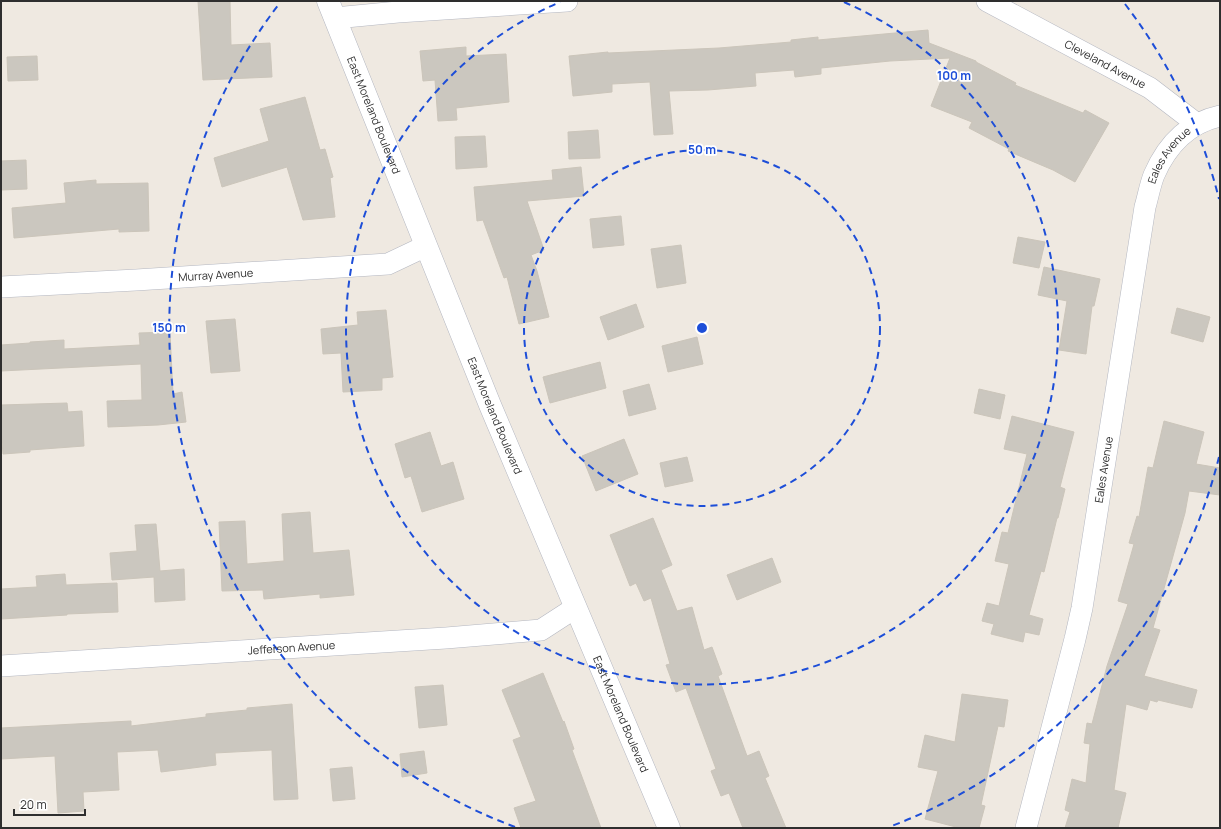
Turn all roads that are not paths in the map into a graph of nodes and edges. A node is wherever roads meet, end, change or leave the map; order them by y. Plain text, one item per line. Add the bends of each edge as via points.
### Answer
1 (567, 1) edge
2 (987, 1) edge
3 (332, 10) edge
4 (1220, 116) edge
5 (1197, 124) junction
6 (426, 246) junction
7 (1, 287) edge
8 (575, 608) junction
9 (1, 666) edge
10 (669, 828) edge
11 (1026, 828) edge

1 - 3 street via 398,12
2 - 5 street, Cleveland Avenue via 1150,88
3 - 6 main road, East Moreland Boulevard
4 - 5 street
5 - 11 street, Eales Avenue via 1185,131 1169,148 1154,175 1145,207 1082,608
6 - 7 street, Murray Avenue via 388,264
6 - 8 main road, East Moreland Boulevard
8 - 9 street, Jefferson Avenue via 542,630
8 - 10 main road, East Moreland Boulevard

